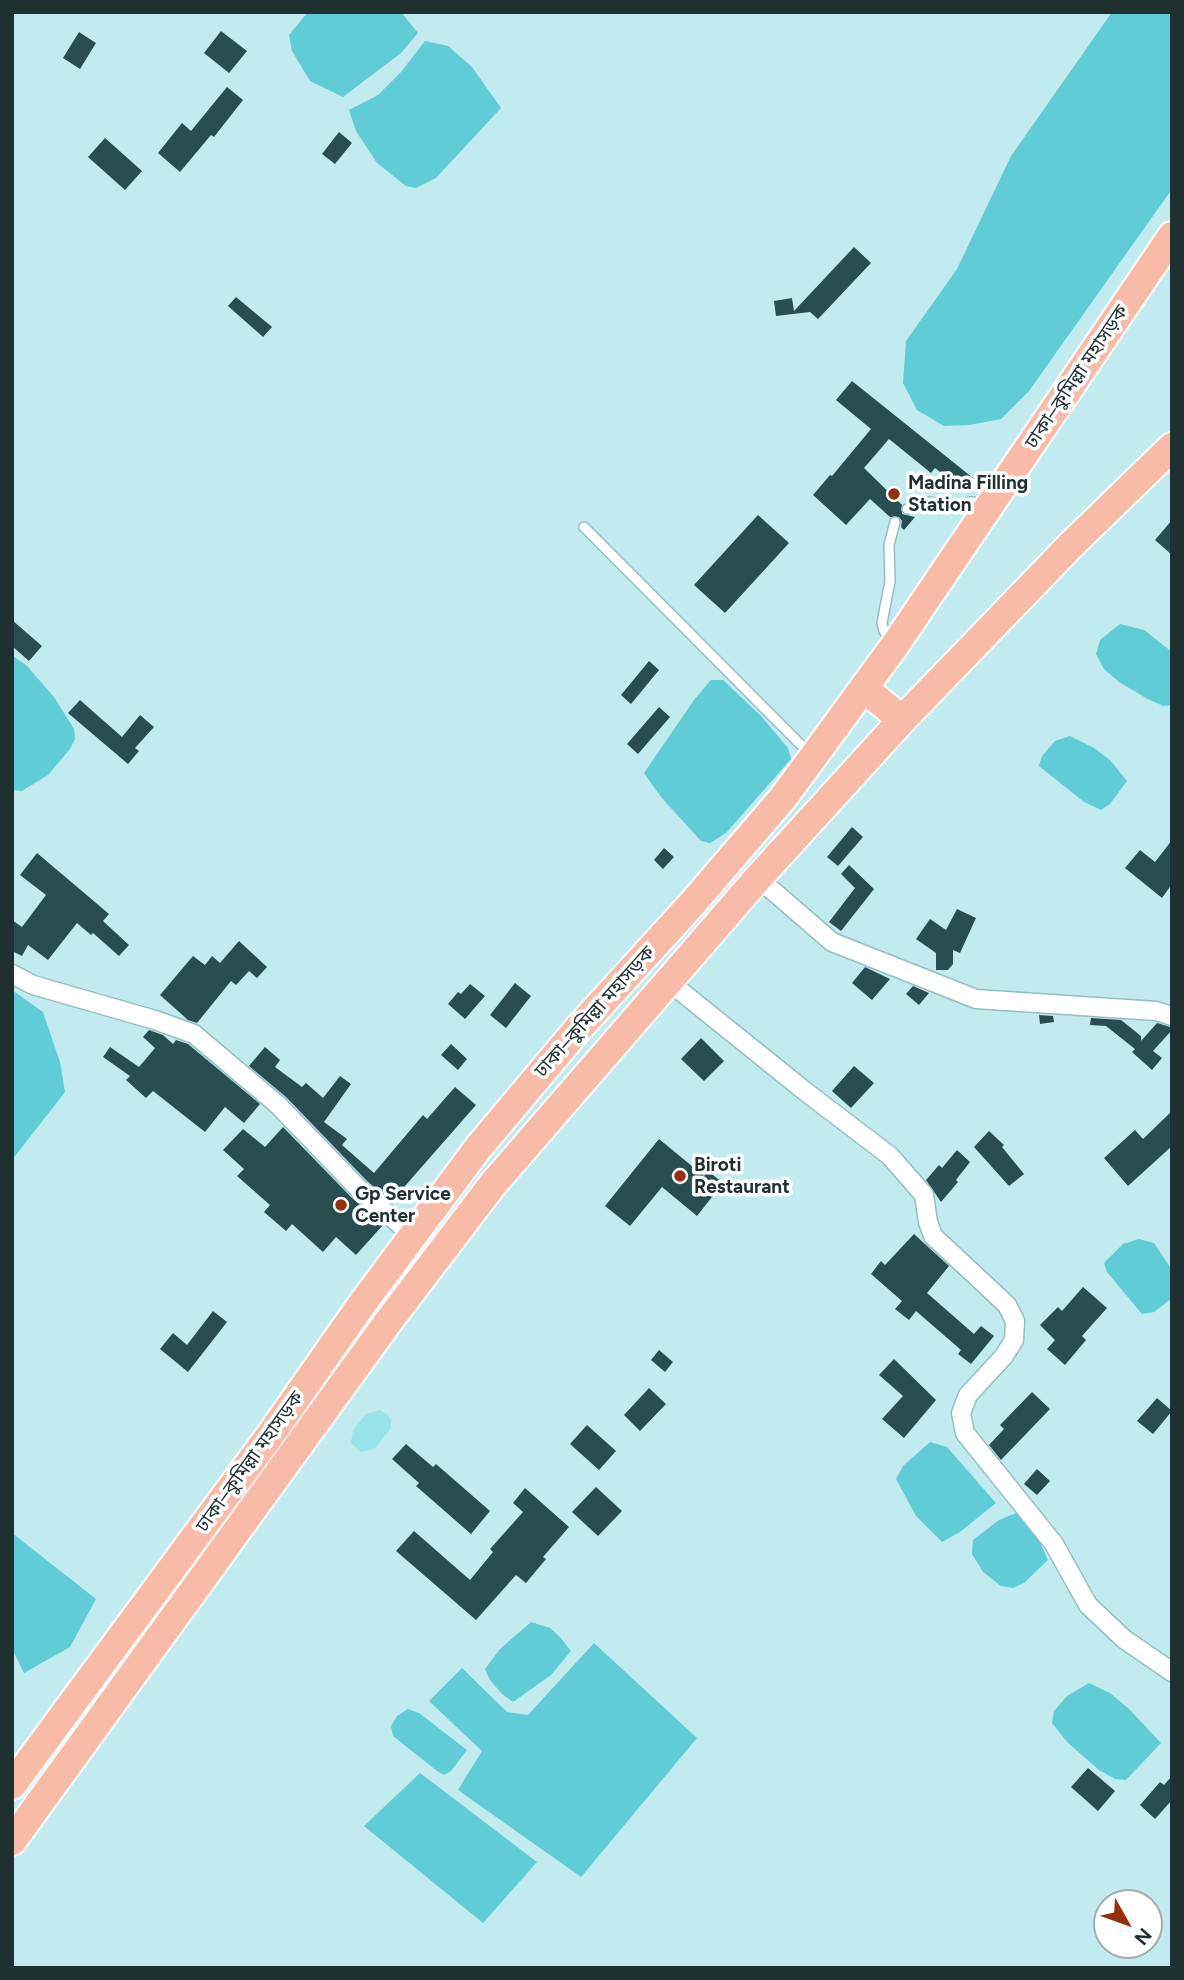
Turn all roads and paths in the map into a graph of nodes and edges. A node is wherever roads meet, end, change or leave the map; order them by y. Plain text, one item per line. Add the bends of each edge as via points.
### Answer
1 (1172, 236) edge
2 (1172, 447) edge
3 (990, 505) junction
4 (907, 509) dead end
5 (895, 522) dead end
6 (584, 527) dead end
7 (895, 645) junction
8 (863, 688) junction
9 (902, 720) junction
10 (813, 757) junction
11 (758, 878) junction
12 (12, 974) edge
13 (668, 981) junction
14 (1172, 1016) edge
15 (413, 1236) junction
16 (271, 1434) junction
17 (295, 1450) junction
18 (1172, 1672) edge
19 (12, 1785) edge
20 (12, 1841) edge

1 - 3 highway, ঢাকা–কুমিল্লা মহাসড়ক
2 - 9 highway, ঢাকা–কুমিল্লা মহাসড়ক
3 - 4 lane via 928,502
3 - 7 highway, ঢাকা–কুমিল্লা মহাসড়ক
5 - 7 lane via 882,623
6 - 10 lane
7 - 8 highway, ঢাকা–কুমিল্লা মহাসড়ক
8 - 9 highway
8 - 10 highway, ঢাকা–কুমিল্লা মহাসড়ক
9 - 11 highway, ঢাকা–কুমিল্লা মহাসড়ক
10 - 15 highway, ঢাকা–কুমিল্লা মহাসড়ক via 782,799 478,1148
11 - 13 highway, ঢাকা–কুমিল্লা মহাসড়ক
11 - 14 street via 832,942 976,999 1157,1011
12 - 15 street via 33,985 194,1034 278,1105 359,1189
13 - 17 highway, ঢাকা–কুমিল্লা মহাসড়ক via 493,1184
13 - 18 street via 890,1156 924,1195 933,1236 1007,1305 1015,1321 1014,1340 968,1395 961,1413 965,1433 1054,1544 1088,1605 1124,1639
15 - 16 highway, ঢাকা–কুমিল্লা মহাসড়ক
16 - 17 highway
16 - 19 highway, ঢাকা–কুমিল্লা মহাসড়ক
17 - 20 highway, ঢাকা–কুমিল্লা মহাসড়ক

